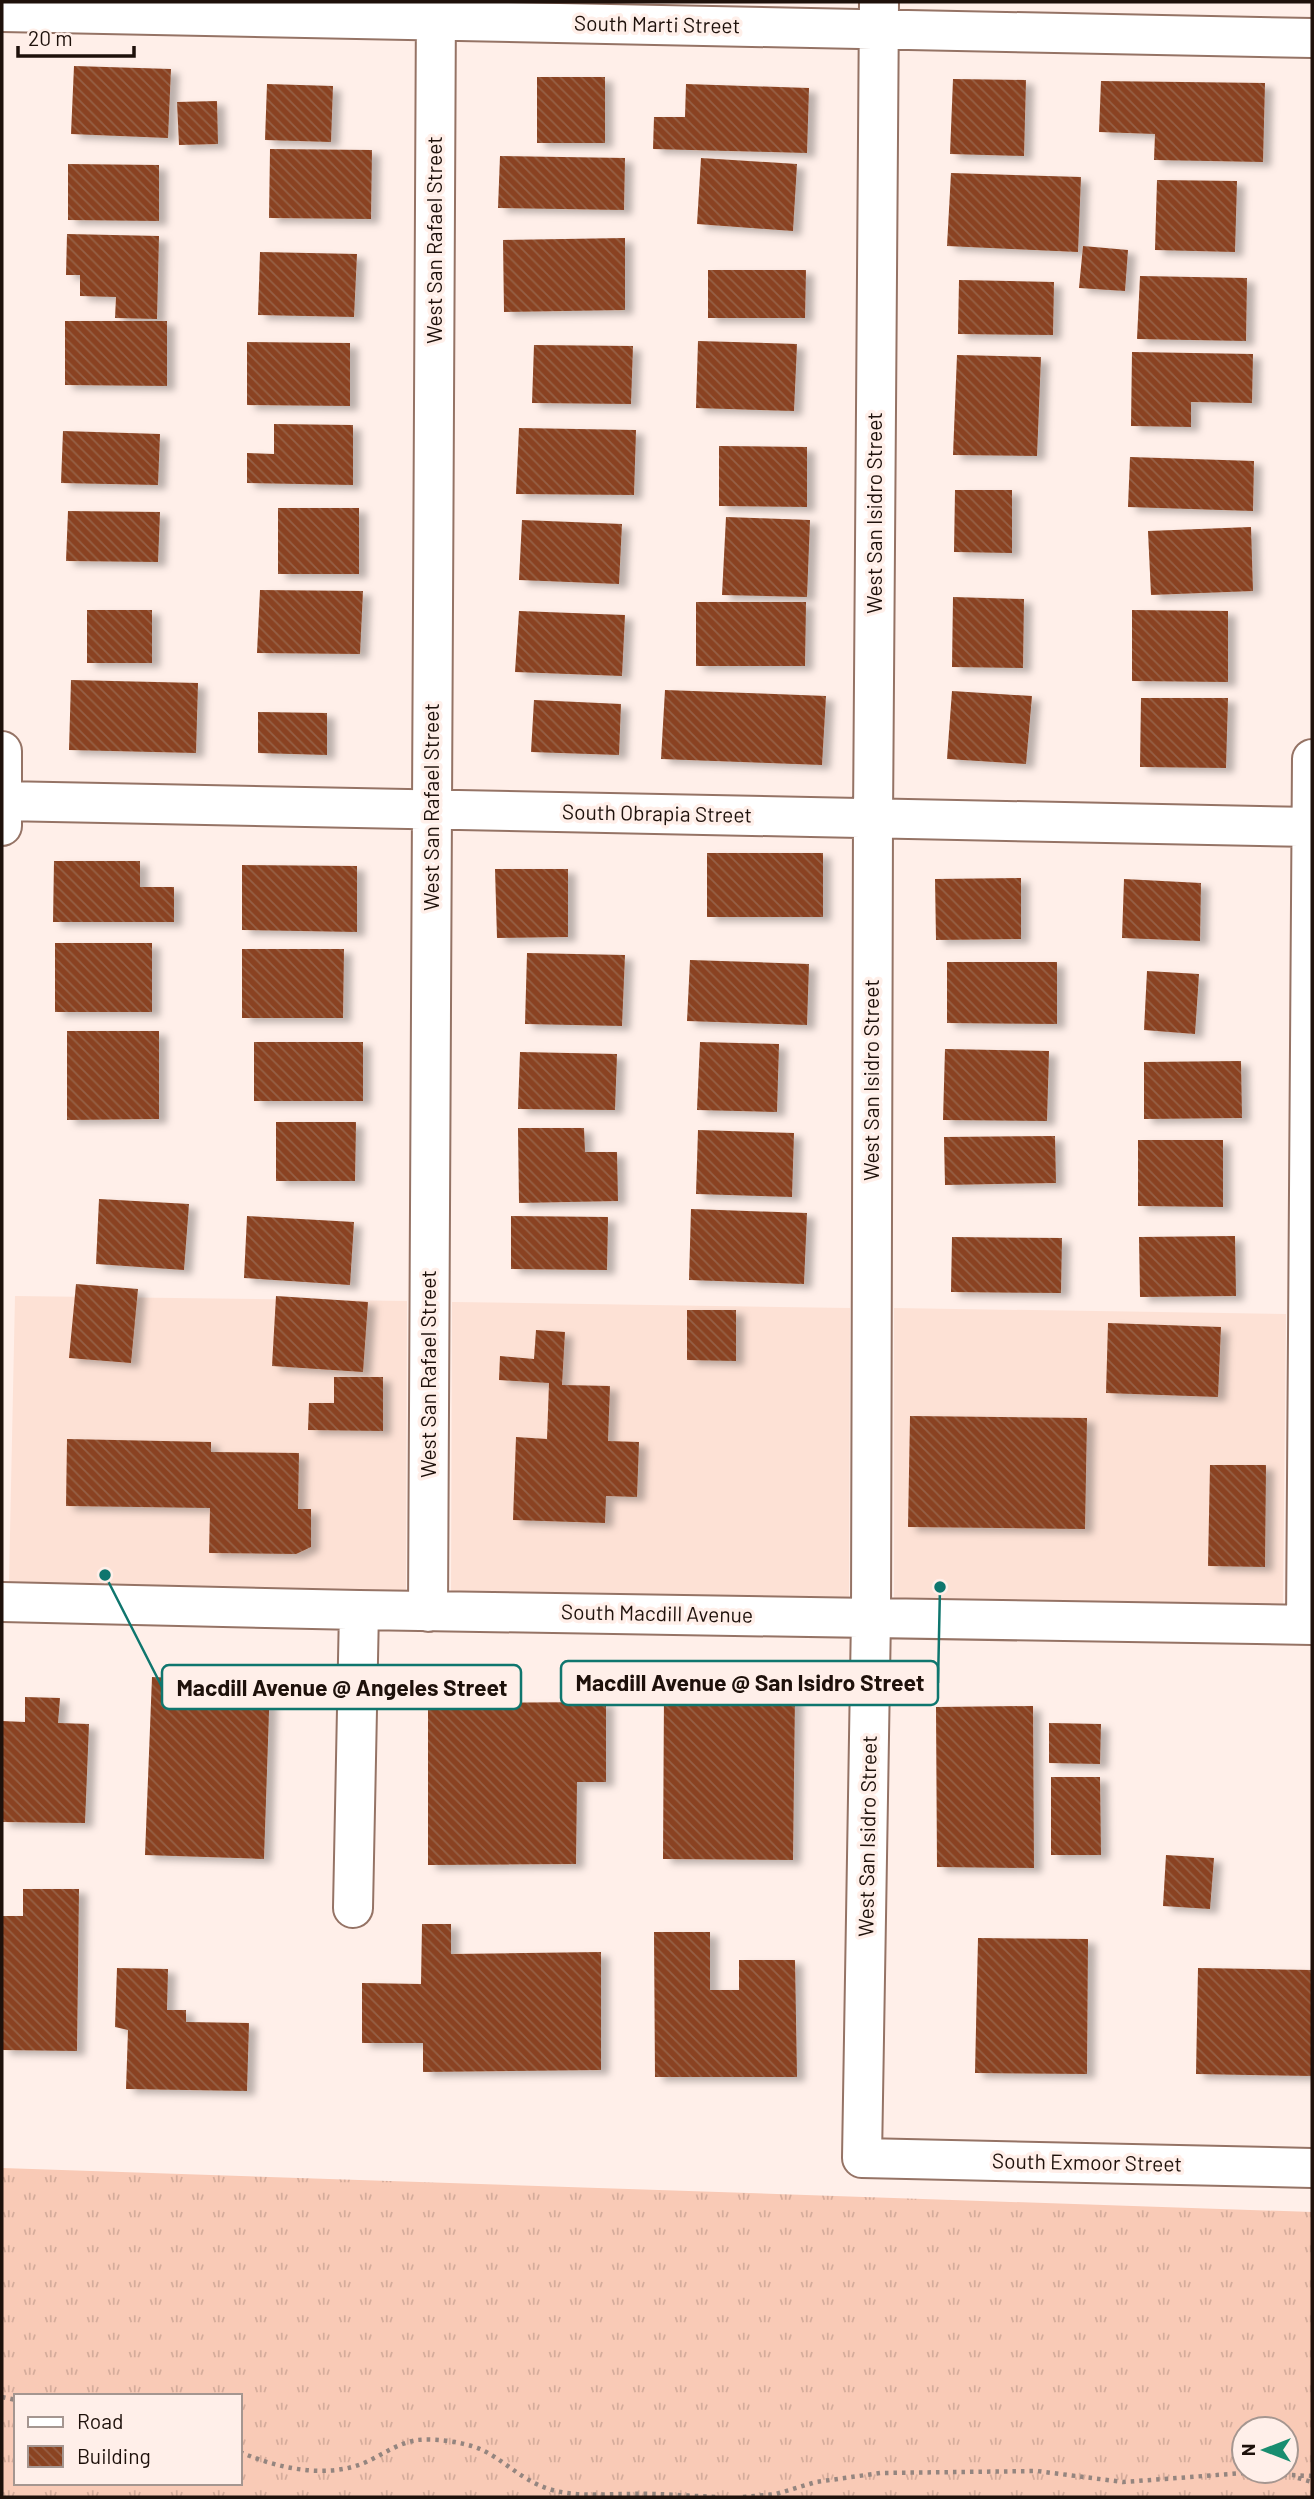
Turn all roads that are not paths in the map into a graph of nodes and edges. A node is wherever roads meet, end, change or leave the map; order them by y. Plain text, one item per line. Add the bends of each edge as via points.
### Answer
1 (2, 12) edge
2 (436, 12) edge
3 (878, 15) edge
4 (1312, 38) edge
5 (2, 751) edge
6 (1312, 759) edge
7 (2, 801) edge
8 (432, 810) junction
9 (873, 818) junction
10 (2, 826) edge
11 (1312, 827) edge
12 (2, 1602) edge
13 (359, 1610) junction
14 (428, 1612) junction
15 (871, 1617) junction
16 (1309, 1625) edge
17 (354, 1908) dead end
18 (862, 2158) joint
19 (1312, 2168) edge

1 - 2 street, South Marti Street
2 - 3 street, South Marti Street
2 - 8 street, West San Rafael Street
3 - 4 street, South Marti Street
3 - 9 street, West San Isidro Street
5 - 7 street
6 - 11 street
7 - 8 street, South Obrapia Street
7 - 10 street
8 - 9 street, South Obrapia Street
8 - 14 street, West San Rafael Street
9 - 11 street, South Obrapia Street
9 - 15 street, West San Isidro Street
11 - 16 street
12 - 13 street, South Macdill Avenue
13 - 14 street, South Macdill Avenue
13 - 17 street
14 - 15 street, South Macdill Avenue
15 - 16 street, South Macdill Avenue
15 - 18 street, West San Isidro Street
18 - 19 street, South Exmoor Street

